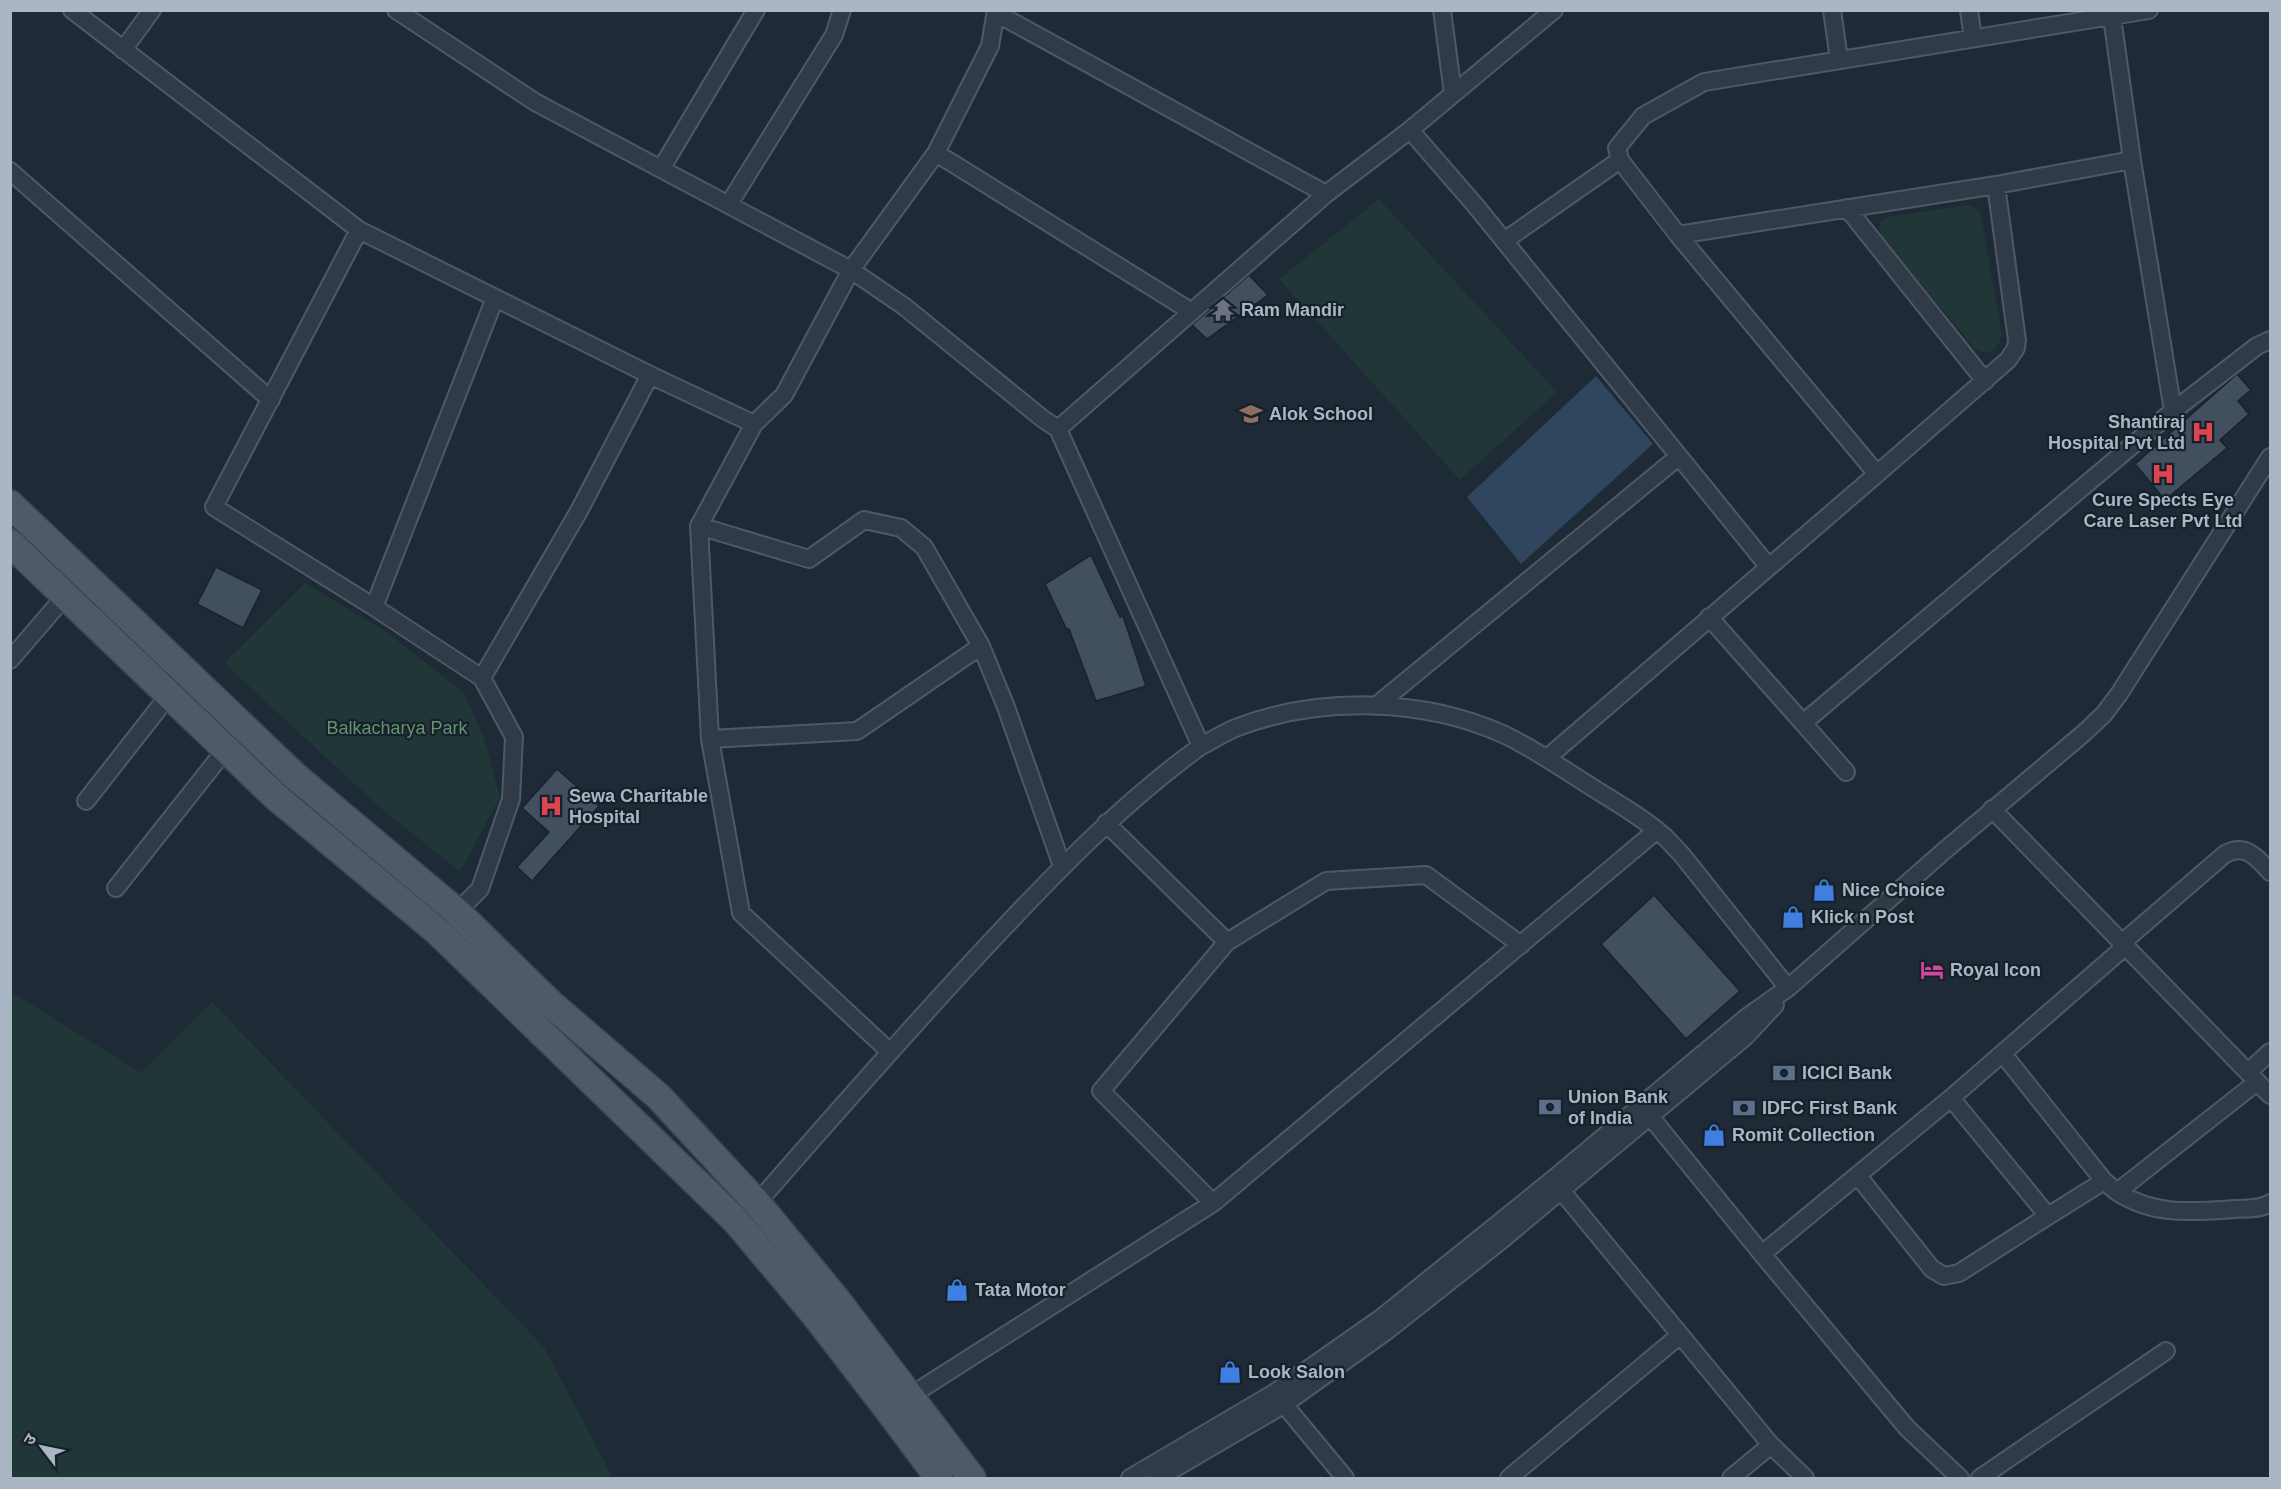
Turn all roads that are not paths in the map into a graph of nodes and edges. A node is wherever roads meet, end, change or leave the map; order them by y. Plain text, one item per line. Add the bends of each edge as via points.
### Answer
1 (72, 10) edge
2 (152, 10) edge
3 (396, 10) edge
4 (756, 10) edge
5 (842, 10) edge
6 (1442, 10) edge
7 (1554, 10) edge
8 (1832, 10) edge
9 (1970, 10) edge
10 (2149, 10) edge
11 (996, 12) edge
12 (2111, 14) edge
13 (1973, 38) junction
14 (123, 50) junction
15 (1839, 60) junction
16 (1453, 94) junction
17 (1410, 130) junction
18 (936, 153) junction
19 (1620, 160) junction
20 (2132, 160) junction
21 (662, 168) junction
22 (10, 171) edge
23 (1996, 185) junction
24 (1326, 194) junction
25 (729, 204) junction
26 (1847, 208) junction
27 (359, 230) junction
28 (1678, 235) junction
29 (1504, 241) junction
30 (850, 270) junction
31 (495, 298) junction
32 (1192, 312) junction
33 (2271, 340) edge
34 (650, 375) junction
35 (1986, 381) junction
36 (271, 400) junction
37 (2173, 411) junction
38 (754, 424) junction
39 (1059, 429) junction
40 (1678, 458) junction
41 (2269, 463) edge
42 (1877, 474) junction
43 (10, 504) edge
44 (699, 526) junction
45 (10, 543) edge
46 (1768, 566) junction
47 (66, 595) junction
48 (374, 607) junction
49 (1709, 616) junction
50 (981, 646) junction
51 (10, 660) edge
52 (482, 678) junction
53 (169, 695) junction
54 (1376, 706) junction
55 (1803, 723) junction
56 (710, 739) junction
57 (1201, 746) junction
58 (226, 749) junction
59 (1547, 758) junction
60 (1846, 772) dead end
61 (86, 801) dead end
62 (1992, 809) junction
63 (1106, 824) junction
64 (1657, 830) junction
65 (1062, 866) junction
66 (2271, 872) edge
67 (116, 888) dead end
68 (457, 912) junction
69 (1227, 942) junction
70 (2125, 944) junction
71 (1521, 945) junction
72 (1788, 988) junction
73 (890, 1052) junction
74 (2271, 1052) edge
75 (2002, 1054) junction
76 (2252, 1077) junction
77 (2271, 1095) edge
78 (1951, 1098) junction
79 (1646, 1111) junction
80 (1858, 1176) junction
81 (2104, 1181) junction
82 (1557, 1185) junction
83 (2117, 1192) junction
84 (757, 1203) junction
85 (1213, 1203) junction
86 (2271, 1203) edge
87 (2048, 1216) junction
88 (1762, 1254) junction
89 (1680, 1335) junction
90 (2166, 1351) dead end
91 (910, 1396) junction
92 (1279, 1399) junction
93 (1771, 1445) junction
94 (939, 1479) edge
95 (972, 1479) edge
96 (1130, 1479) edge
97 (1158, 1479) edge
98 (1345, 1479) edge
99 (1509, 1479) edge
100 (1731, 1479) edge
101 (1805, 1479) edge
102 (1960, 1479) edge
103 (1980, 1479) edge

1 - 14 street
2 - 14 street
3 - 21 street via 535,102
4 - 21 street
5 - 25 street via 834,35
6 - 16 street
7 - 16 street
8 - 15 street
9 - 13 street
10 - 12 street
11 - 18 street via 990,46
11 - 24 street
12 - 13 street
12 - 20 street
13 - 15 street
14 - 27 street
15 - 19 street via 1704,82 1643,116 1617,148
16 - 17 street
17 - 24 street
17 - 29 street
18 - 30 street
18 - 32 street
19 - 28 street
19 - 29 street
20 - 23 street
20 - 37 street
21 - 25 street
22 - 36 street
23 - 26 street
23 - 35 street via 2017,340 2013,355
24 - 32 street
25 - 30 street
26 - 28 street
26 - 35 street
27 - 31 street
27 - 36 street
28 - 42 street
29 - 40 street
30 - 38 street via 784,395
30 - 39 street via 905,307
31 - 34 street
31 - 48 street
32 - 39 street
33 - 37 street via 2257,346
34 - 38 street
34 - 52 street via 579,511
35 - 42 street
36 - 48 street via 213,507
37 - 55 street
38 - 44 street
39 - 57 street
40 - 46 street
40 - 54 street
41 - 62 street via 2104,714
42 - 46 street
43 - 68 main road via 295,776
44 - 50 street via 809,559 864,520 901,528 924,547
44 - 56 street
45 - 47 main road
46 - 49 street
47 - 51 street
47 - 53 main road
48 - 52 street
49 - 55 street
49 - 59 street
50 - 56 street via 857,731
50 - 65 street
52 - 68 street via 514,737 511,799 480,889
53 - 58 main road
53 - 61 street
54 - 57 street via 1310,709 1269,718
54 - 59 street via 1428,712 1480,725
55 - 60 street
56 - 73 street via 741,913
57 - 63 street
58 - 67 street
58 - 94 main road via 276,797 438,932 736,1221 815,1315
59 - 64 street
62 - 70 street
62 - 72 street
63 - 65 street
63 - 69 street
64 - 71 street
64 - 72 street via 1682,855
65 - 73 street
66 - 70 street via 2249,852 2232,850
68 - 84 main road via 550,1003 659,1097
69 - 71 street via 1326,881 1426,876
69 - 85 street via 1101,1091
70 - 75 street
70 - 76 street
71 - 85 street
72 - 79 street via 1747,1017
73 - 84 street
74 - 76 street
75 - 78 street
75 - 81 street
76 - 77 street
76 - 83 street
78 - 80 street
78 - 87 street
79 - 82 street
79 - 88 street
80 - 87 street via 1932,1269 1944,1276 1959,1272
80 - 88 street
81 - 83 street
81 - 87 street
82 - 89 street
82 - 92 street via 1432,1297
83 - 86 street via 2139,1204 2182,1212 2258,1208
84 - 91 main road
85 - 91 street
88 - 102 street via 1907,1428
89 - 93 street
89 - 99 street
90 - 103 street
91 - 95 main road
92 - 96 street
92 - 97 street
92 - 98 street
93 - 100 street
93 - 101 street

